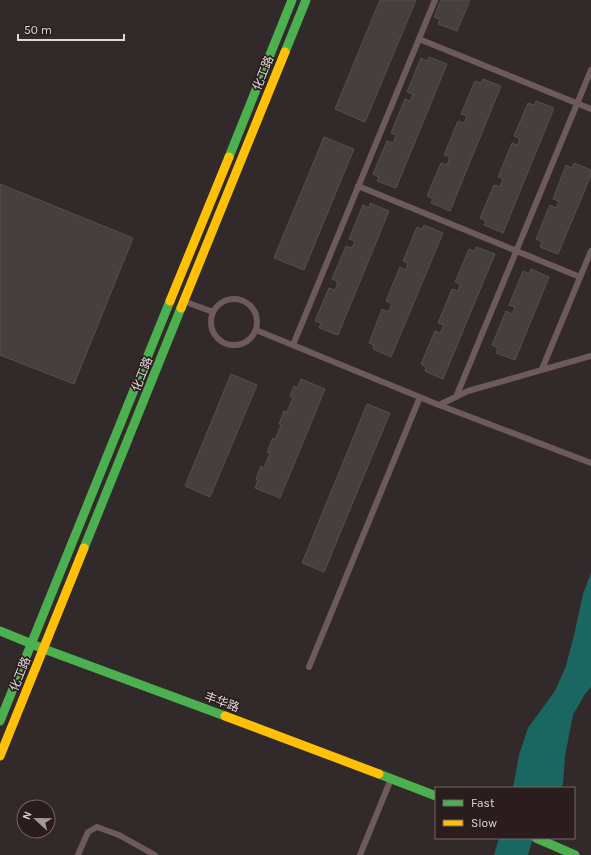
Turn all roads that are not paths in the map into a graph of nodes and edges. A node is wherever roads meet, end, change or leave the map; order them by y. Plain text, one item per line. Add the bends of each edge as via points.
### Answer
1 (292, 0) edge
2 (306, 0) edge
3 (435, 0) edge
4 (419, 39) junction
5 (591, 70) edge
6 (577, 103) junction
7 (591, 109) edge
8 (358, 186) junction
9 (516, 251) junction
10 (591, 251) edge
11 (580, 277) junction
12 (184, 301) junction
13 (213, 312) junction
14 (256, 330) junction
15 (293, 345) junction
16 (591, 356) edge
17 (542, 369) junction
18 (420, 397) junction
19 (456, 397) junction
20 (439, 405) junction
21 (591, 463) edge
22 (0, 631) edge
23 (31, 644) junction
24 (44, 649) junction
25 (309, 667) dead end
26 (0, 721) edge
27 (0, 756) edge
28 (391, 778) junction
29 (435, 796) edge
30 (538, 839) edge
31 (78, 855) edge
32 (155, 855) edge
33 (360, 855) edge
34 (575, 855) edge

1 - 23 main road, 化工路
2 - 12 main road, 化工路
3 - 4 lane
4 - 6 lane
4 - 8 lane
5 - 6 lane
6 - 7 lane
6 - 9 lane
8 - 9 lane
8 - 15 lane
9 - 11 lane
9 - 19 lane
10 - 11 lane
11 - 17 lane
12 - 13 lane
12 - 24 main road, 化工路
13 - 14 lane via 224,300 230,298 244,301 256,314
13 - 14 lane via 210,324 212,330 220,341 226,344 240,345 251,338
14 - 15 lane
15 - 18 lane
16 - 17 lane
17 - 19 lane
18 - 20 lane
18 - 25 lane
19 - 20 lane
20 - 21 lane
22 - 23 main road, 丰华路
23 - 24 main road, 丰华路
23 - 26 main road, 化工路
24 - 27 main road, 化工路
24 - 28 main road, 丰华路
28 - 29 main road, 丰华路
28 - 33 lane
30 - 34 main road
31 - 32 lane via 88,832 97,827 119,835

